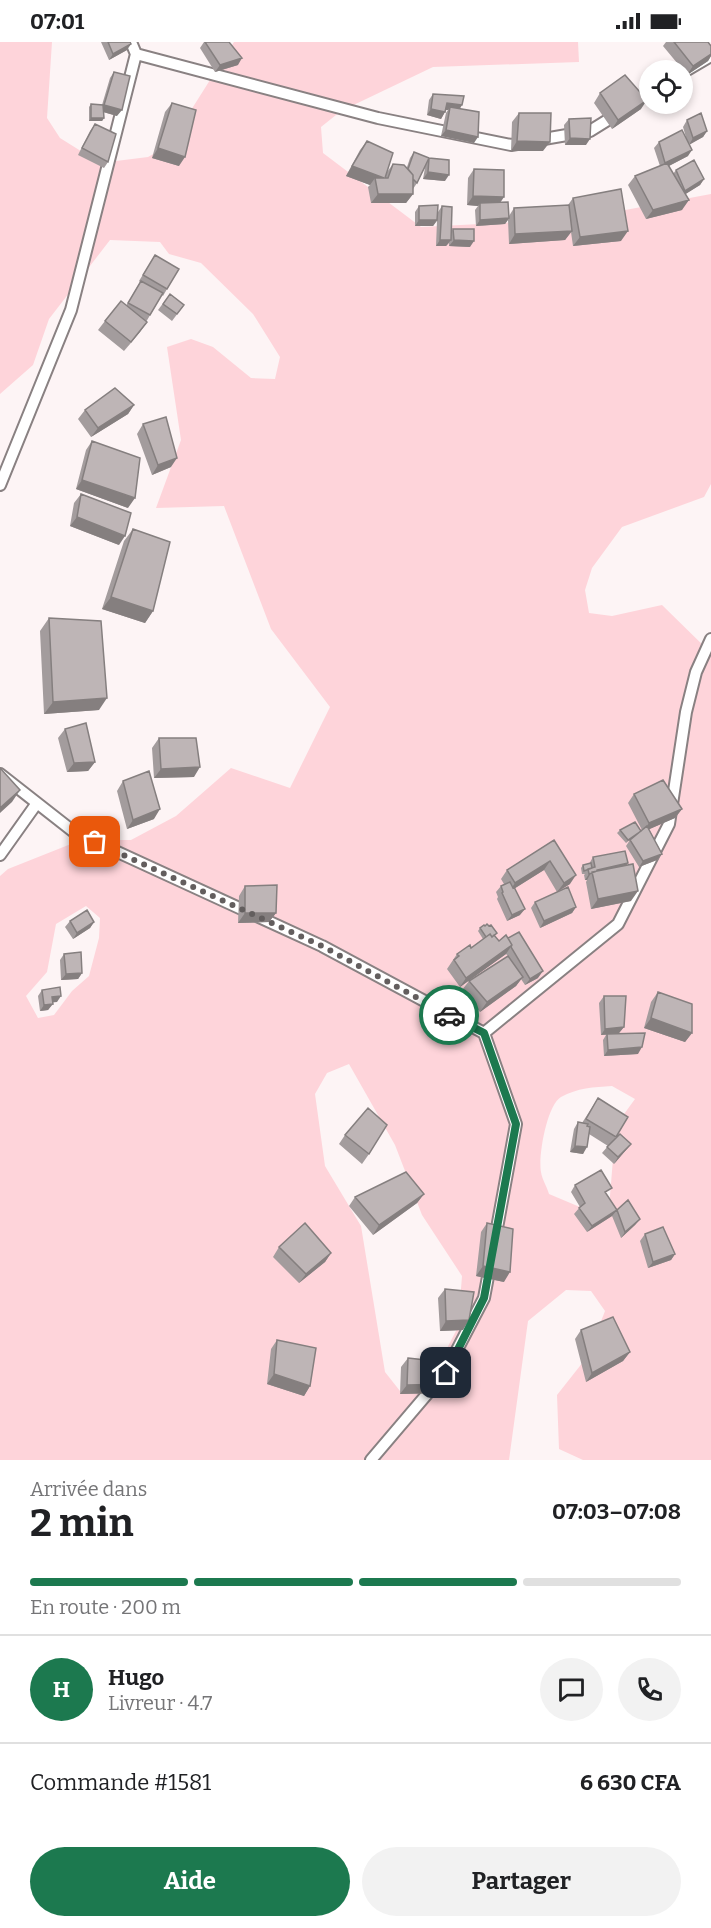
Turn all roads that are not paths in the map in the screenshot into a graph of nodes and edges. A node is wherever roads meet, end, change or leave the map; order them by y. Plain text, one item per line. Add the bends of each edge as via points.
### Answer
1 (131, 42) edge
2 (136, 54) junction
3 (711, 56) edge
4 (693, 67) edge
5 (630, 106) edge
6 (0, 485) edge
7 (711, 639) edge
8 (0, 774) edge
9 (36, 803) junction
10 (0, 855) edge
11 (484, 1033) junction
12 (371, 1460) edge

1 - 2 street
2 - 5 street via 378,118 511,145 590,131
2 - 6 street via 71,310
3 - 4 street
7 - 11 street via 696,672 686,712 669,824 618,924
8 - 9 street
9 - 10 street
9 - 11 street via 74,832 322,946
11 - 12 street via 516,1124 484,1298 446,1373

